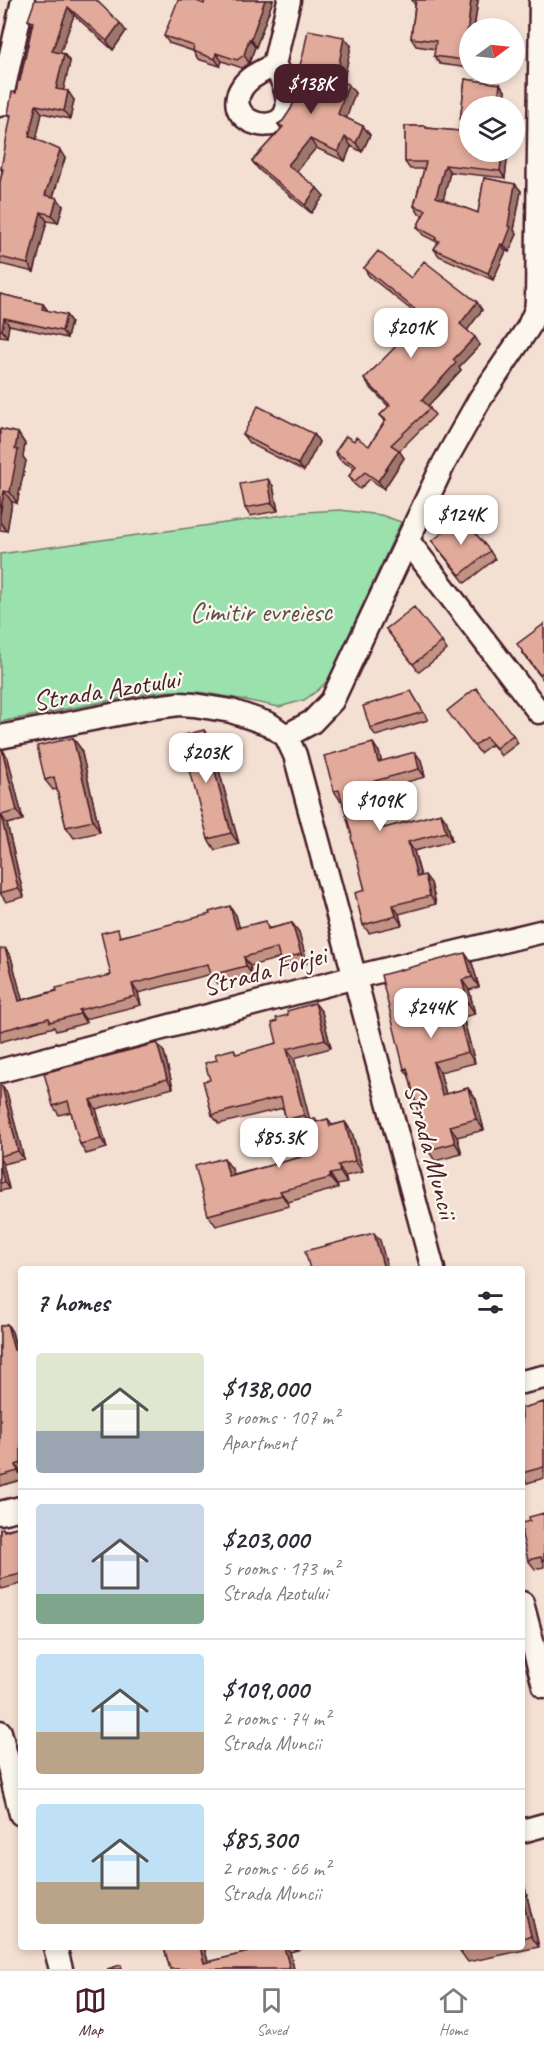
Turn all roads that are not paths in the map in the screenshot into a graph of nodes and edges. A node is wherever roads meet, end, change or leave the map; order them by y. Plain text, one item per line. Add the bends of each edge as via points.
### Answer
1 (23, 0) edge
2 (289, 0) edge
3 (541, 0) edge
4 (274, 65) dead end
5 (0, 105) edge
6 (408, 541) junction
7 (539, 712) dead end
8 (286, 736) junction
9 (0, 737) edge
10 (544, 931) edge
11 (354, 977) junction
12 (0, 1071) edge
13 (432, 1266) edge
14 (544, 1377) edge
15 (525, 1381) edge
16 (18, 1509) edge
17 (0, 1513) edge
18 (525, 1614) edge
19 (544, 1686) edge
20 (0, 1732) edge
21 (18, 1802) edge
22 (544, 1825) edge
23 (525, 1830) edge

1 - 5 street
2 - 4 street
3 - 6 street via 536,310 461,430
6 - 7 street
6 - 8 street via 332,701 312,722
8 - 9 street, Strada Azotului via 269,723 231,711 179,704
8 - 11 street, Strada Muncii via 295,755
10 - 11 street, Strada Forjei
11 - 12 street, Strada Forjei
11 - 13 street, Strada Muncii
14 - 15 street
16 - 17 street
18 - 19 street
20 - 21 street
22 - 23 street

